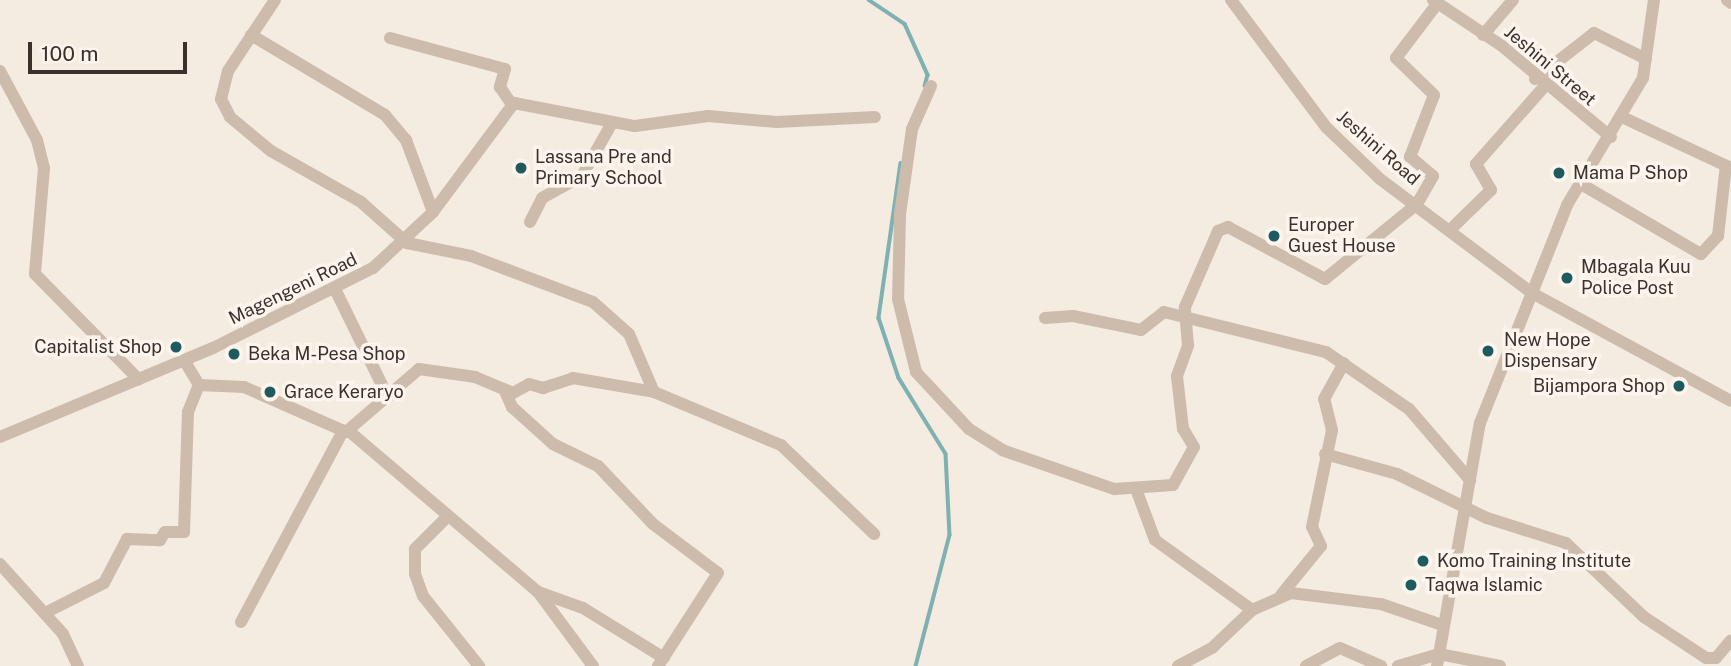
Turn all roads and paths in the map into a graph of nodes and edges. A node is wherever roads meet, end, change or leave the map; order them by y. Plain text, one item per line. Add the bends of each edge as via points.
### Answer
1 (275, 0) edge
2 (1231, 0) edge
3 (1513, 0) edge
4 (1654, 0) edge
5 (1435, 2) edge
6 (251, 35) junction
7 (1483, 35) junction
8 (390, 38) dead end
9 (1646, 59) junction
10 (0, 71) edge
11 (1540, 83) junction
12 (931, 86) dead end
13 (512, 105) junction
14 (875, 117) dead end
15 (1622, 117) junction
16 (612, 122) junction
17 (1611, 138) junction
18 (1728, 167) edge
19 (1581, 184) junction
20 (1417, 204) junction
21 (433, 212) junction
22 (530, 222) dead end
23 (1451, 229) junction
24 (407, 243) junction
25 (335, 289) junction
26 (1532, 293) junction
27 (1045, 318) dead end
28 (1184, 318) junction
29 (184, 360) junction
30 (1344, 363) junction
31 (139, 380) junction
32 (198, 385) junction
33 (505, 389) junction
34 (653, 392) junction
35 (388, 397) junction
36 (1731, 401) edge
37 (346, 431) junction
38 (0, 437) edge
39 (1325, 454) junction
40 (1469, 480) junction
41 (1136, 489) junction
42 (1465, 509) junction
43 (447, 516) junction
44 (874, 534) dead end
45 (0, 564) edge
46 (538, 592) junction
47 (1282, 595) junction
48 (1252, 610) junction
49 (46, 613) junction
50 (241, 622) dead end
51 (1442, 625) junction
52 (1731, 639) edge
53 (1438, 660) edge
54 (661, 662) edge
55 (78, 666) edge
56 (479, 666) edge
57 (593, 666) edge
58 (1178, 666) edge
59 (1306, 666) edge
60 (1381, 666) edge
61 (1398, 666) edge
62 (1500, 666) edge

1 - 6 street
2 - 20 street, Jeshini Road via 1325,127
3 - 7 street
4 - 9 street
5 - 7 street, Jeshini Street
5 - 20 street via 1396,58 1434,95 1410,157 1433,176
6 - 21 street via 386,115 406,141
6 - 24 street via 228,71 220,99 230,117 271,151 361,202
7 - 11 street, Jeshini Street
8 - 13 street via 505,69 500,87
9 - 11 street via 1594,33
9 - 15 street
10 - 31 street via 37,140 44,168 35,274
11 - 17 street, Jeshini Street
11 - 23 street via 1476,164 1491,190
12 - 41 street via 912,129 900,214 898,299 914,368 969,429 1002,450 1096,483
13 - 16 street
13 - 21 street, Magengeni Road
14 - 16 street
15 - 17 street
15 - 18 street
16 - 22 street via 582,176 542,198
17 - 19 street
18 - 19 street via 1718,236 1701,254
19 - 26 street
20 - 23 street, Jeshini Road
20 - 28 street via 1325,279 1222,228
21 - 24 street, Magengeni Road
23 - 26 street, Jeshini Road
24 - 25 street, Magengeni Road
24 - 34 street via 471,256 576,291 629,334
25 - 29 street, Magengeni Road
25 - 35 street
26 - 36 street, Jeshini Road
26 - 40 street via 1480,423
27 - 28 street via 1073,316 1141,330 1162,313
28 - 30 street via 1326,352
28 - 41 street via 1188,345 1177,376 1183,429 1194,447 1177,482
29 - 31 street, Magengeni Road
29 - 32 street
30 - 39 street via 1325,398 1332,430
30 - 40 street via 1409,409
31 - 38 street, Magengeni Road
32 - 37 street via 244,387
32 - 49 street via 184,454 184,532 165,532 160,540 127,539 104,583
33 - 34 street via 513,393 529,384 543,388 573,378
33 - 35 street via 419,369
33 - 54 street via 512,407 553,444 598,466 653,524 718,572
34 - 44 street via 780,445
35 - 37 street
37 - 43 street
37 - 50 street
39 - 42 street via 1397,474
39 - 47 street via 1312,527 1321,546
40 - 42 street
41 - 48 street via 1155,540
42 - 51 street
42 - 52 street via 1566,543 1644,617 1706,658 1716,659
43 - 46 street
43 - 56 street via 415,549 415,574 423,596
45 - 49 street
46 - 54 street via 583,608
46 - 57 street
47 - 48 street
47 - 51 street via 1356,600
48 - 58 street via 1213,647
49 - 55 street
51 - 53 street
53 - 61 street
53 - 62 street
59 - 60 street via 1340,648

